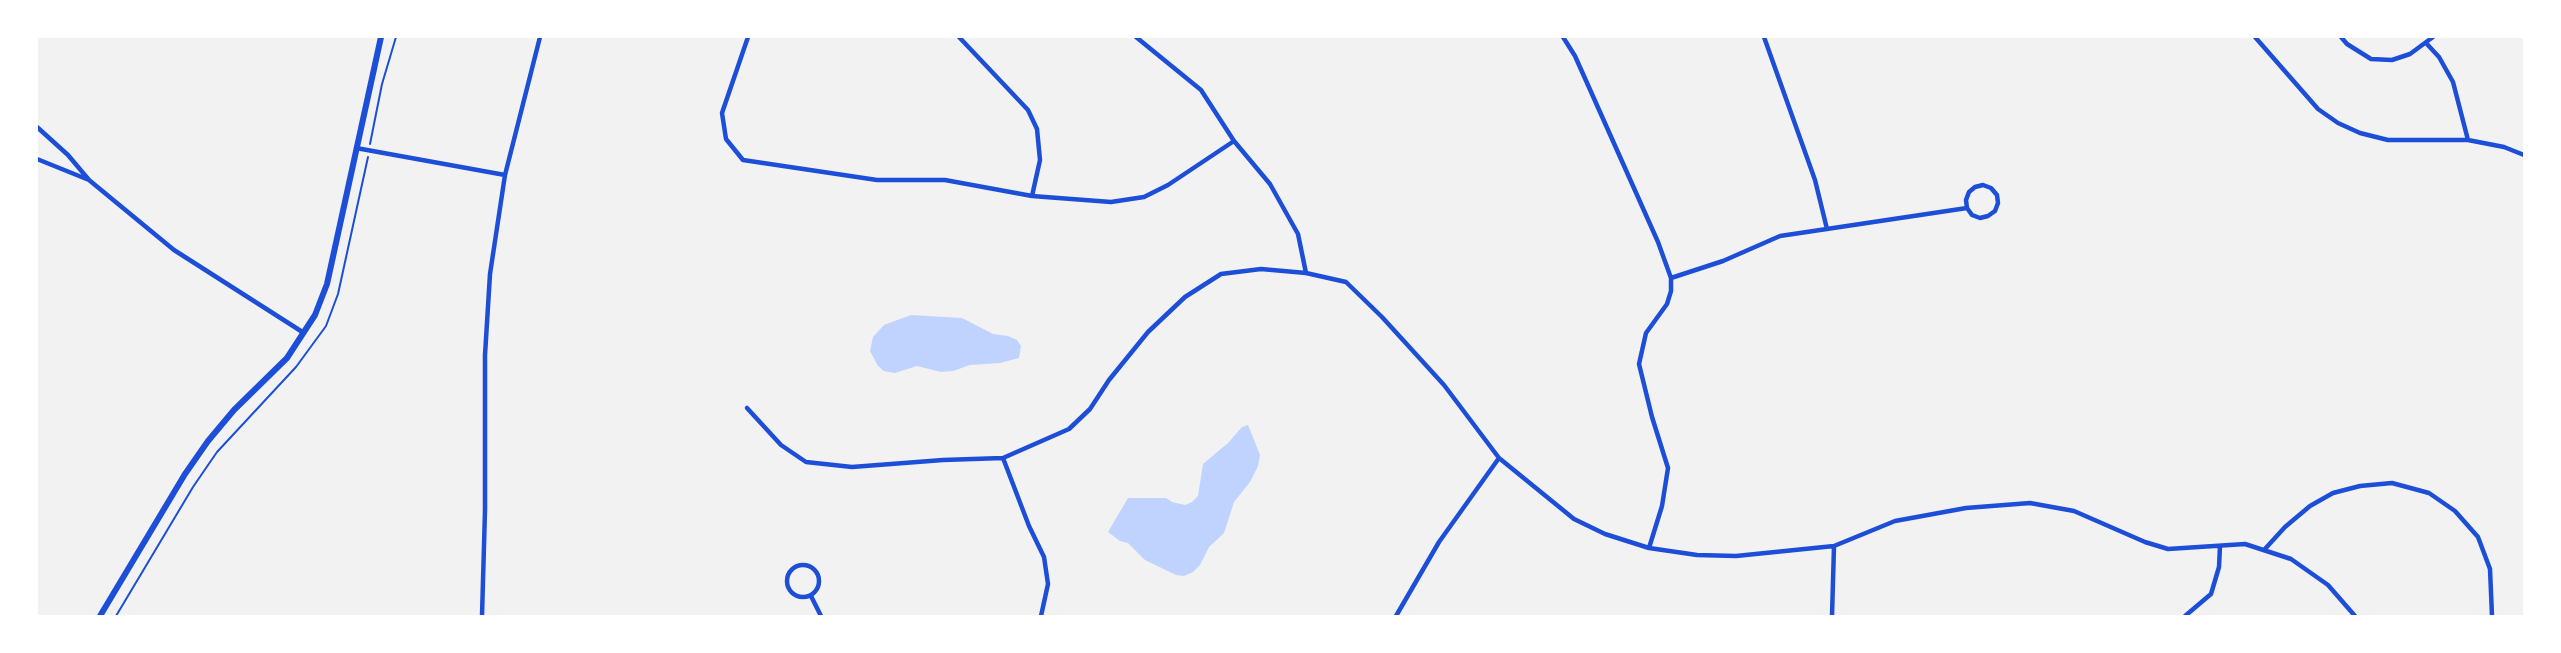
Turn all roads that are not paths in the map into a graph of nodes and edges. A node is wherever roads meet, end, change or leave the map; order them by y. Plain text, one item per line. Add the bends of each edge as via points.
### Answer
1 (381, 37) edge
2 (540, 37) edge
3 (748, 37) edge
4 (959, 37) edge
5 (1136, 37) edge
6 (1563, 37) edge
7 (1764, 37) edge
8 (2255, 37) edge
9 (2341, 37) edge
10 (2433, 37) edge
11 (2427, 43) junction
12 (37, 127) edge
13 (2468, 140) junction
14 (1234, 141) junction
15 (356, 148) junction
16 (2524, 155) edge
17 (37, 159) edge
18 (505, 175) junction
19 (89, 180) junction
20 (1032, 196) junction
21 (1967, 208) junction
22 (1827, 229) junction
23 (1306, 274) junction
24 (1671, 278) junction
25 (304, 333) junction
26 (747, 408) dead end
27 (1003, 458) junction
28 (1499, 458) junction
29 (1834, 545) junction
30 (2220, 546) junction
31 (1649, 548) junction
32 (2264, 550) junction
33 (811, 596) junction
34 (100, 616) edge
35 (482, 616) edge
36 (821, 616) edge
37 (1041, 616) edge
38 (1396, 616) edge
39 (1832, 616) edge
40 (2185, 616) edge
41 (2355, 616) edge
42 (2492, 616) edge

1 - 15 street
2 - 18 street
3 - 20 street via 722,113 726,139 743,160 877,180 945,180
4 - 20 street via 1033,119 1040,160
5 - 14 street via 1201,90
6 - 24 street
7 - 22 street via 1815,180
8 - 13 street via 2318,109 2338,123 2381,139
9 - 11 street via 2371,59 2392,60
10 - 11 street
11 - 13 street via 2453,82
12 - 19 street
13 - 16 street
14 - 20 street via 1144,197 1111,202
14 - 23 street via 1270,184 1298,234
15 - 18 street
15 - 25 street via 327,284
17 - 19 street
18 - 35 street via 485,355
19 - 25 street via 174,250
21 - 21 street via 1969,192 1975,187 1983,185 1997,195 1995,211 1988,216 1972,215
21 - 22 street
22 - 24 street via 1780,236
23 - 27 street via 1261,269 1221,274 1185,297 1148,332 1090,409 1069,429
23 - 28 street via 1346,282 1444,385
24 - 31 street via 1667,304 1646,334 1639,364 1668,468
25 - 34 street via 287,358 208,440
26 - 27 street via 781,445 806,462 852,467
27 - 37 street via 1044,557 1048,584
28 - 31 street via 1574,519
28 - 38 street via 1439,542
29 - 30 street via 1895,522 1966,508 2031,503 2074,511 2168,549
29 - 31 street via 1736,556
29 - 39 street
30 - 32 street via 2245,544
30 - 40 street via 2211,594
32 - 41 street via 2291,559 2328,585
32 - 42 street via 2309,506 2333,493 2392,483 2429,493 2455,511 2478,537 2490,569
33 - 33 street via 817,590 818,575 799,565 787,576 786,584 795,596
33 - 36 street

